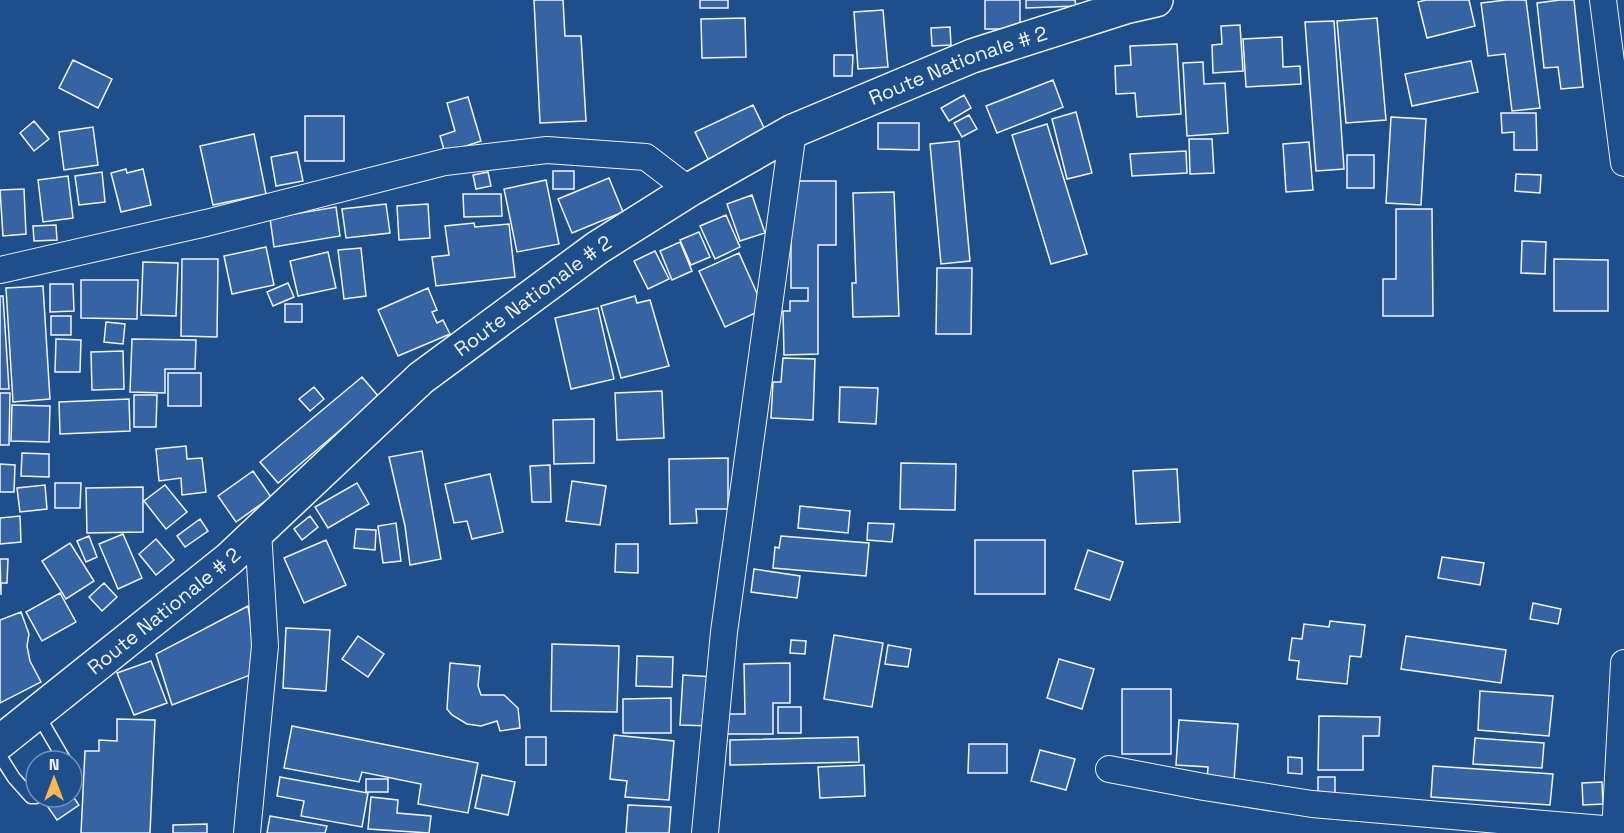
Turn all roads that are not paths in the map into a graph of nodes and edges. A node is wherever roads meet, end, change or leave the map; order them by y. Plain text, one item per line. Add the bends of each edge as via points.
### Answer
1 (1604, 0) edge
2 (1136, 2) edge
3 (793, 131) junction
4 (1624, 164) edge
5 (689, 190) junction
6 (0, 270) edge
7 (258, 531) junction
8 (1624, 663) edge
9 (36, 712) junction
10 (0, 741) edge
11 (58, 749) edge
12 (0, 756) edge
13 (1109, 769) dead end
14 (24, 789) edge
15 (1615, 831) edge
16 (247, 833) edge
17 (705, 833) edge

1 - 4 street
2 - 3 main road, Route Nationale # 2 via 972,56
3 - 5 main road, Route Nationale # 2
3 - 17 street via 724,632
5 - 6 street via 646,157 547,150 456,160
5 - 7 main road, Route Nationale # 2 via 597,248 421,378
7 - 9 main road, Route Nationale # 2 via 229,559
7 - 16 street via 265,646
8 - 15 street
9 - 10 main road, Route Nationale # 2
9 - 11 lane
12 - 14 lane
13 - 15 street via 1312,804

